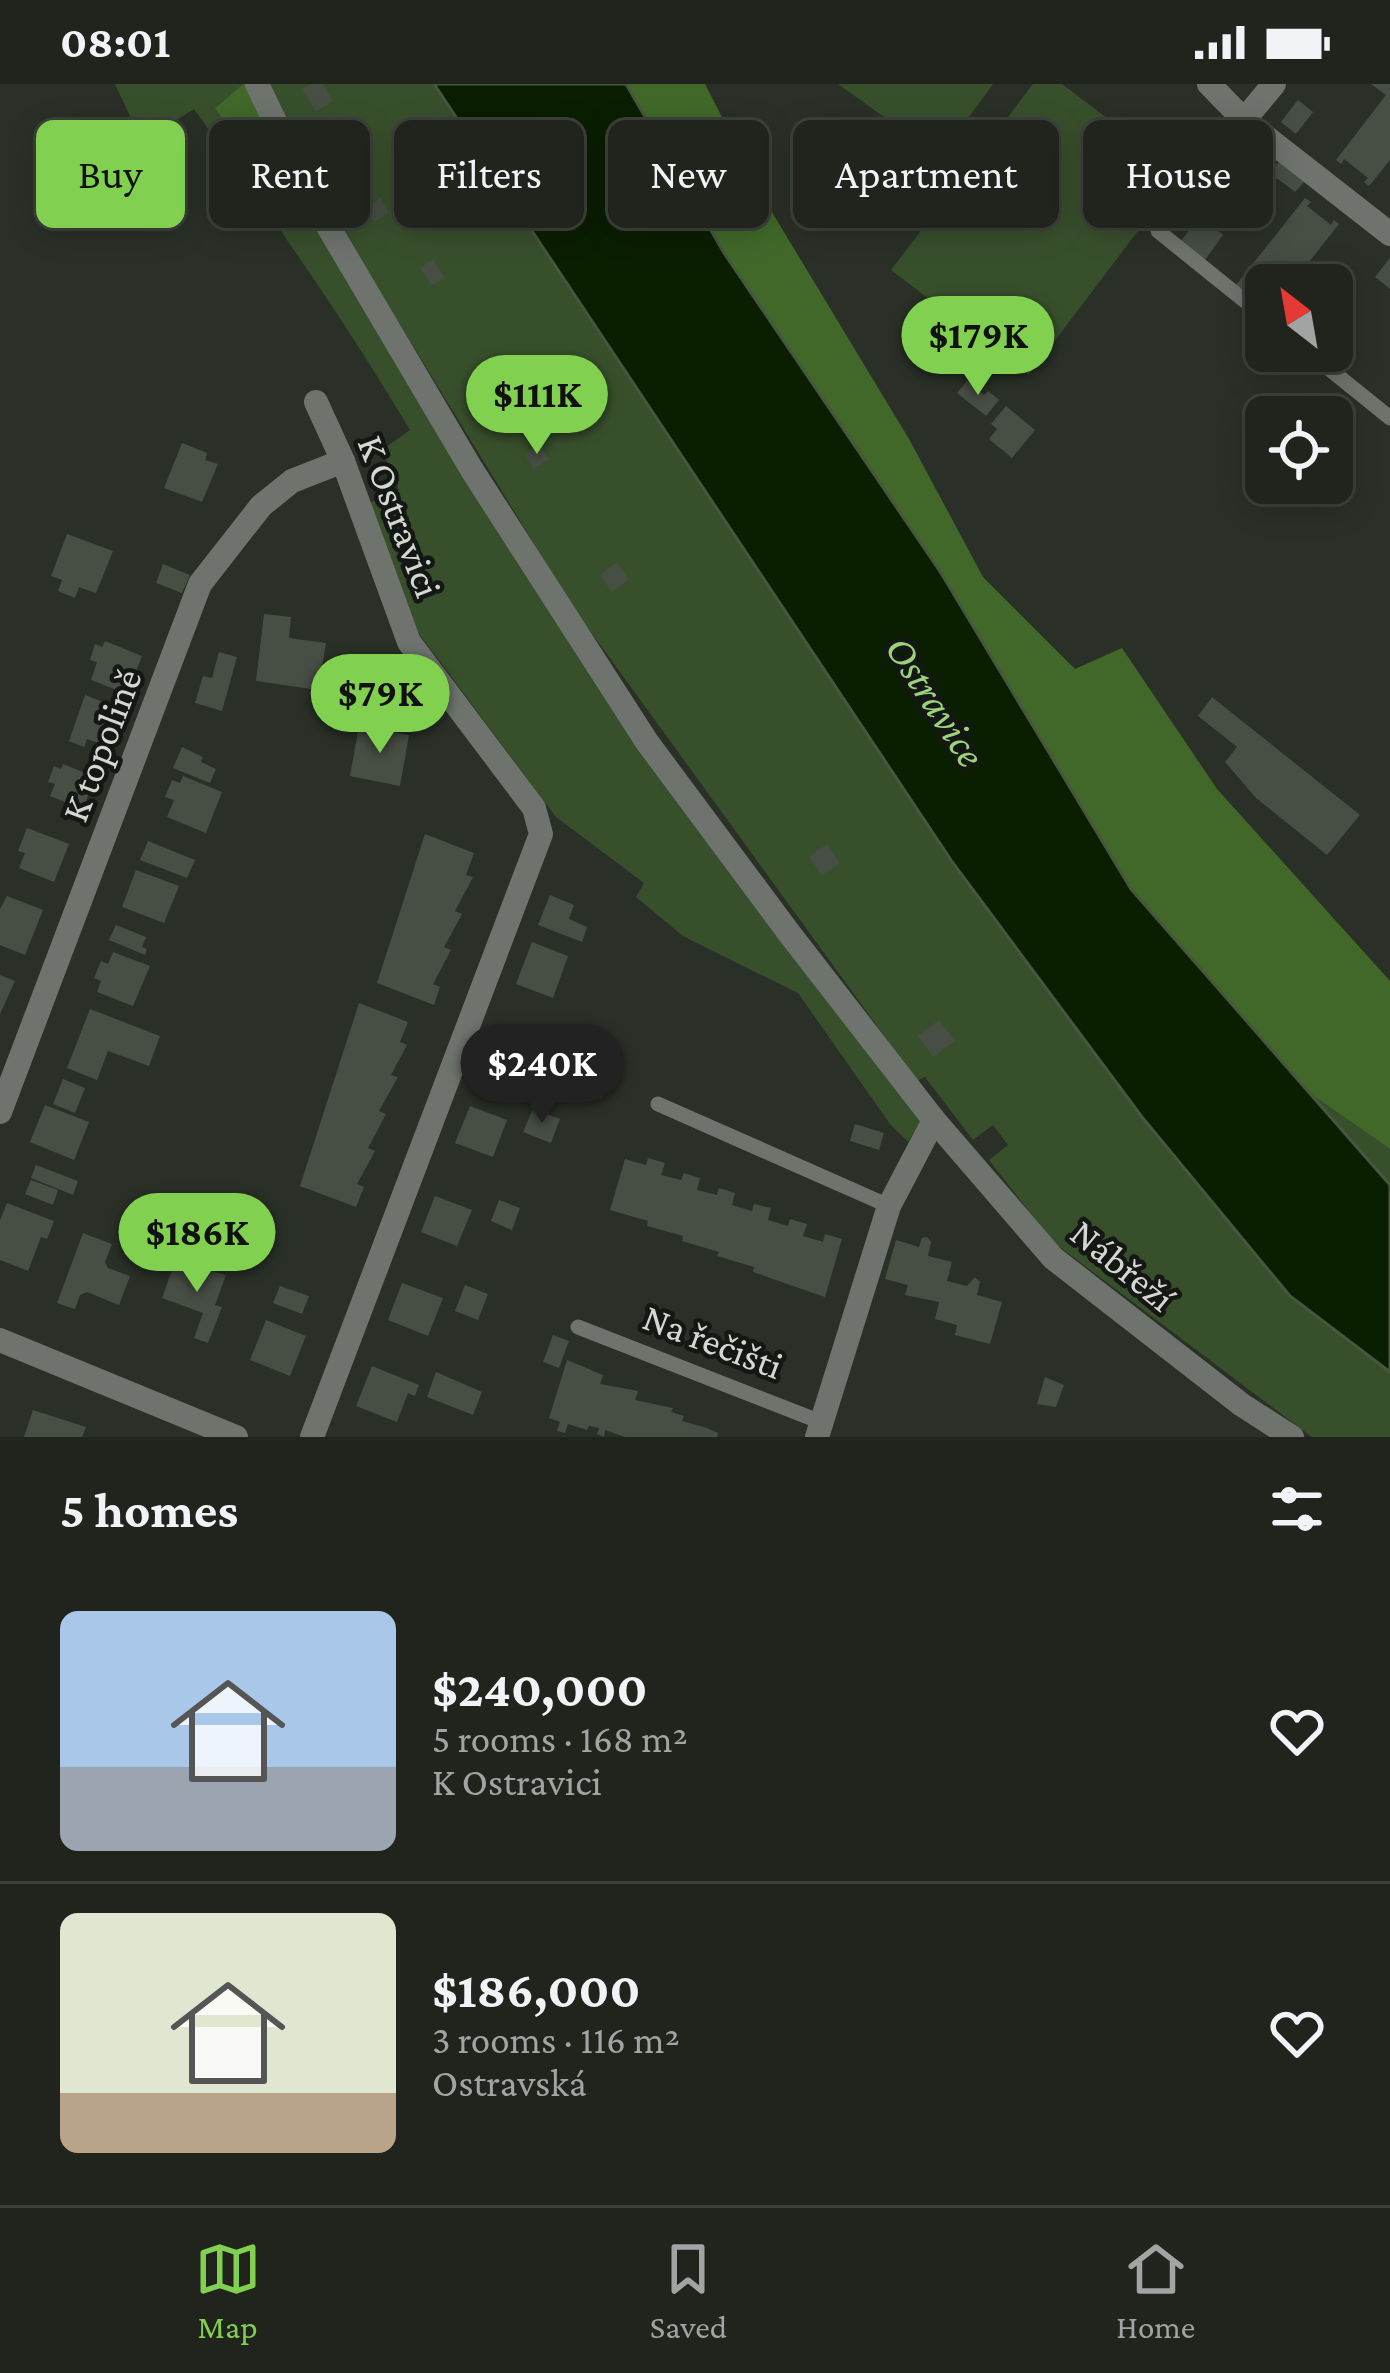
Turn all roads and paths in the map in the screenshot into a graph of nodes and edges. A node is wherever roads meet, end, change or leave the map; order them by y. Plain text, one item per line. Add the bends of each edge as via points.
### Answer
1 (256, 84) edge
2 (1209, 84) edge
3 (1274, 84) edge
4 (1244, 120) joint
5 (1273, 143) edge
6 (1160, 228) edge
7 (1390, 234) edge
8 (1245, 301) edge
9 (1333, 372) edge
10 (316, 402) dead end
11 (1390, 418) edge
12 (343, 461) junction
13 (658, 1104) dead end
14 (0, 1112) edge
15 (934, 1120) junction
16 (889, 1206) junction
17 (578, 1327) dead end
18 (0, 1340) edge
19 (819, 1429) edge
20 (236, 1437) edge
21 (312, 1437) edge
22 (1292, 1437) edge

1 - 15 street, Nábřeží via 392,336 647,742
2 - 4 street
3 - 4 street
5 - 7 street
6 - 8 lane
9 - 11 lane
10 - 12 street, K Ostravici
12 - 14 street, K topolině via 292,481 262,506 200,584
12 - 21 street, K Ostravici via 409,642 534,808 541,834
13 - 16 lane
15 - 16 street, Na řečišti
15 - 22 street, Nábřeží via 1053,1258
16 - 19 street, Na řečišti
17 - 19 lane, Na řečišti
18 - 20 street

